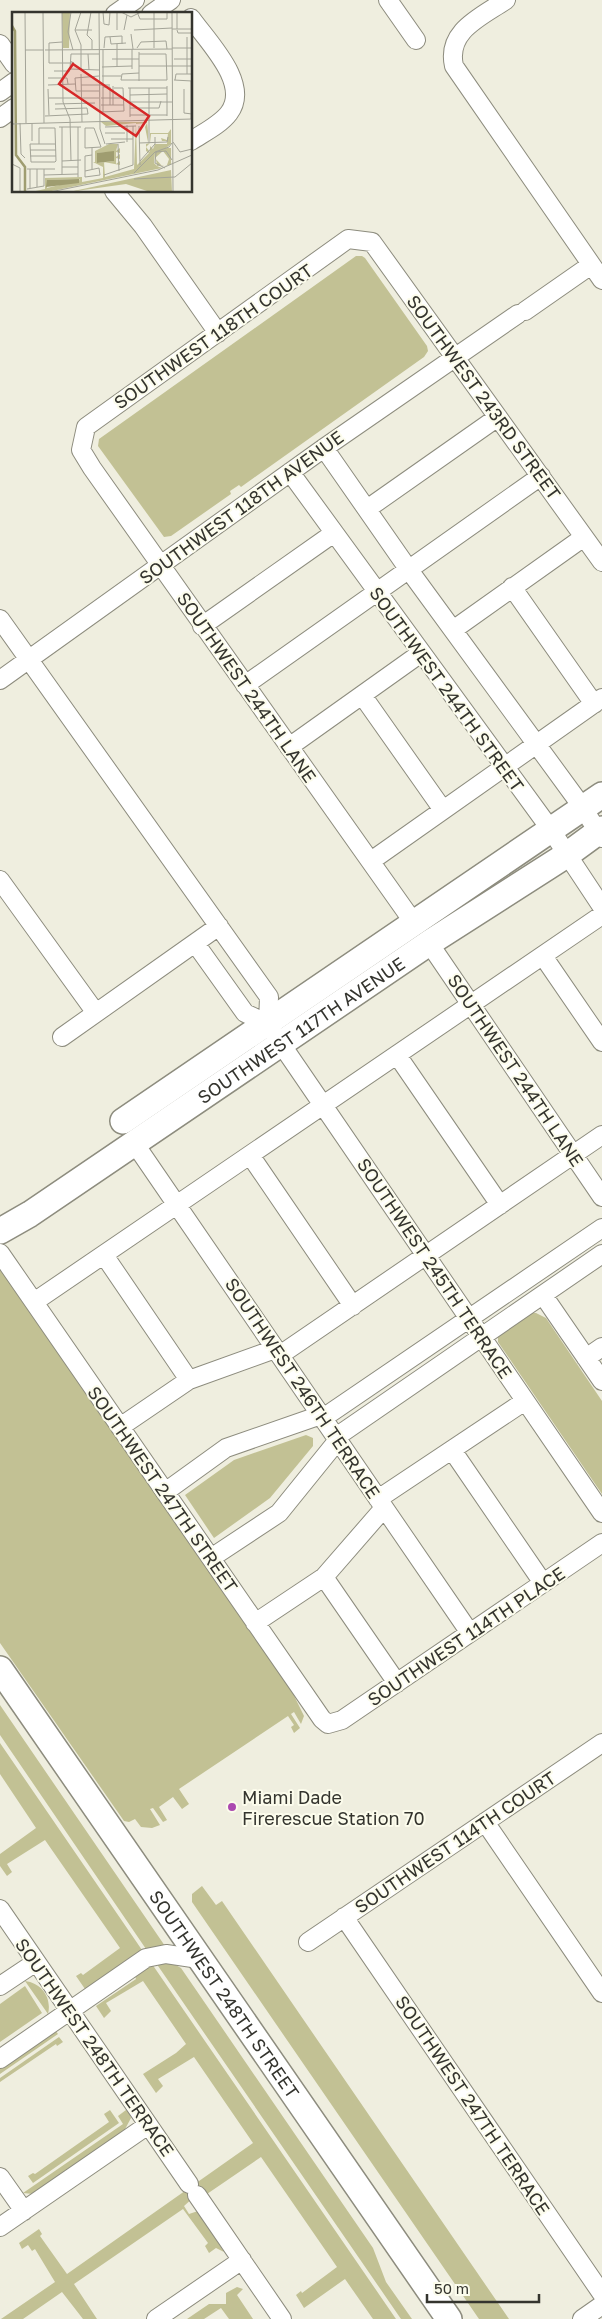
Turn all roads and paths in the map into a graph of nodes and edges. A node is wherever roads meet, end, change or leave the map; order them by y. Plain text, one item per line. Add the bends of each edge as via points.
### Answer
1 (135, 0) edge
2 (171, 0) edge
3 (178, 0) edge
4 (388, 0) edge
5 (506, 0) edge
6 (118, 12) edge
7 (154, 12) edge
8 (187, 12) edge
9 (192, 19) edge
10 (416, 40) dead end
11 (0, 44) edge
12 (12, 61) edge
13 (12, 83) edge
14 (0, 92) edge
15 (12, 109) edge
16 (0, 118) edge
17 (192, 140) edge
18 (116, 192) edge
19 (362, 240) joint
20 (594, 259) edge
21 (602, 280) edge
22 (218, 333) junction
23 (454, 357) junction
24 (498, 417) junction
25 (324, 448) junction
26 (82, 450) joint
27 (290, 472) junction
28 (541, 476) junction
29 (367, 509) junction
30 (334, 533) junction
31 (584, 536) junction
32 (602, 562) edge
33 (160, 565) junction
34 (409, 570) junction
35 (512, 587) junction
36 (377, 592) junction
37 (0, 619) edge
38 (202, 626) junction
39 (453, 630) junction
40 (421, 653) junction
41 (29, 659) junction
42 (0, 680) edge
43 (245, 686) junction
44 (362, 696) junction
45 (598, 701) edge
46 (539, 743) junction
47 (289, 747) junction
48 (501, 769) junction
49 (592, 802) edge
50 (443, 810) junction
51 (551, 830) junction
52 (601, 833) edge
53 (568, 854) junction
54 (371, 861) junction
55 (0, 880) edge
56 (602, 907) edge
57 (602, 915) edge
58 (414, 923) junction
59 (219, 926) junction
60 (195, 943) junction
61 (429, 944) junction
62 (543, 956) junction
63 (471, 1005) junction
64 (96, 1013) junction
65 (268, 1024) junction
66 (62, 1038) dead end
67 (602, 1042) edge
68 (282, 1044) junction
69 (398, 1055) junction
70 (324, 1105) junction
71 (123, 1121) dead end
72 (602, 1135) edge
73 (135, 1144) junction
74 (250, 1155) junction
75 (573, 1155) junction
76 (602, 1197) edge
77 (178, 1205) junction
78 (500, 1205) junction
79 (602, 1228) edge
80 (0, 1231) edge
81 (0, 1253) edge
82 (602, 1254) edge
83 (104, 1255) junction
84 (426, 1255) junction
85 (543, 1295) junction
86 (34, 1302) junction
87 (353, 1306) junction
88 (470, 1318) junction
89 (484, 1340) junction
90 (602, 1347) edge
91 (278, 1352) junction
92 (586, 1358) junction
93 (189, 1380) junction
94 (602, 1381) edge
95 (525, 1401) junction
96 (322, 1417) junction
97 (120, 1426) junction
98 (337, 1438) junction
99 (452, 1450) junction
100 (165, 1492) junction
101 (381, 1503) junction
102 (602, 1513) edge
103 (602, 1543) edge
104 (211, 1558) junction
105 (324, 1577) junction
106 (543, 1583) junction
107 (255, 1623) junction
108 (470, 1633) junction
109 (0, 1669) edge
110 (397, 1683) junction
111 (328, 1724) joint
112 (602, 1743) edge
113 (485, 1822) junction
114 (0, 1909) edge
115 (344, 1916) junction
116 (308, 1942) dead end
117 (199, 1959) junction
118 (36, 1962) junction
119 (0, 1986) edge
120 (602, 1993) edge
121 (69, 2010) junction
122 (0, 2060) edge
123 (148, 2125) junction
124 (0, 2177) edge
125 (24, 2211) junction
126 (0, 2226) edge
127 (242, 2260) junction
128 (602, 2294) edge
129 (602, 2305) edge
130 (156, 2319) edge
131 (282, 2319) edge
132 (449, 2319) edge
133 (582, 2319) edge

1 - 6 street
2 - 7 street
3 - 8 street
4 - 10 street
5 - 20 street via 459,33 453,47 454,66
9 - 17 street via 232,76 236,91 230,113
11 - 12 street
13 - 14 street
15 - 16 street
18 - 22 street
19 - 22 street, SOUTHWEST 118TH COURT via 348,239
19 - 23 street, SOUTHWEST 243RD STREET via 376,244
20 - 21 street
20 - 23 street, SOUTHWEST 118TH AVENUE
22 - 26 street, SOUTHWEST 118TH COURT via 87,425
23 - 24 street, SOUTHWEST 243RD STREET
23 - 25 street, SOUTHWEST 118TH AVENUE
24 - 28 street, SOUTHWEST 243RD STREET
24 - 29 street
25 - 27 street, SOUTHWEST 118TH AVENUE
25 - 29 street
26 - 33 street, SOUTHWEST 244TH LANE
27 - 30 street, SOUTHWEST 244TH STREET
27 - 33 street, SOUTHWEST 118TH AVENUE
28 - 31 street, SOUTHWEST 243RD STREET
28 - 34 street
29 - 34 street
30 - 36 street, SOUTHWEST 244TH STREET
30 - 38 street
31 - 32 street, SOUTHWEST 243RD STREET
31 - 35 street
33 - 38 street, SOUTHWEST 244TH LANE
33 - 41 street, SOUTHWEST 118TH AVENUE
34 - 36 street
34 - 39 street
35 - 39 street
35 - 45 street
36 - 40 street, SOUTHWEST 244TH STREET
36 - 43 street
37 - 41 street
38 - 43 street, SOUTHWEST 244TH LANE
39 - 46 street
40 - 44 street
40 - 48 street, SOUTHWEST 244TH STREET
41 - 42 street, SOUTHWEST 118TH AVENUE
41 - 59 street
43 - 47 street, SOUTHWEST 244TH LANE
44 - 47 street
44 - 50 street
45 - 46 street
46 - 48 street
46 - 49 street
47 - 54 street, SOUTHWEST 244TH LANE
48 - 50 street
48 - 51 street, SOUTHWEST 244TH STREET
49 - 51 street, SOUTHWEST 117TH AVENUE
49 - 52 street
50 - 54 street
51 - 53 street, SOUTHWEST 244TH STREET
51 - 58 street, SOUTHWEST 117TH AVENUE
52 - 53 street, SOUTHWEST 117TH AVENUE
53 - 56 street, SOUTHWEST 244TH STREET
53 - 61 street, SOUTHWEST 117TH AVENUE
54 - 58 street, SOUTHWEST 244TH LANE
55 - 64 street
57 - 62 street
58 - 65 street, SOUTHWEST 117TH AVENUE
59 - 60 street
59 - 65 street via 269,997
60 - 64 street
60 - 65 street via 245,1013
61 - 63 street, SOUTHWEST 244TH LANE
61 - 68 street, SOUTHWEST 117TH AVENUE
62 - 63 street
62 - 67 street
63 - 69 street
63 - 75 street, SOUTHWEST 244TH LANE
64 - 66 street
65 - 68 street, SOUTHWEST 245TH TERRACE
65 - 71 street, SOUTHWEST 117TH AVENUE
68 - 70 street, SOUTHWEST 245TH TERRACE
68 - 73 street, SOUTHWEST 117TH AVENUE
69 - 70 street
69 - 78 street
70 - 74 street
70 - 84 street, SOUTHWEST 245TH TERRACE
72 - 75 street
73 - 77 street, SOUTHWEST 246TH TERRACE
73 - 80 street, SOUTHWEST 117TH AVENUE
74 - 77 street
74 - 87 street
75 - 76 street, SOUTHWEST 244TH LANE
75 - 78 street
77 - 83 street
77 - 91 street, SOUTHWEST 246TH TERRACE
78 - 84 street
79 - 88 street
81 - 86 street, SOUTHWEST 247TH STREET
82 - 85 street
83 - 86 street
83 - 93 street
84 - 87 street
84 - 88 street, SOUTHWEST 245TH TERRACE
85 - 89 street
85 - 92 street
86 - 97 street, SOUTHWEST 247TH STREET
87 - 91 street
88 - 89 street, SOUTHWEST 245TH TERRACE
88 - 96 street
89 - 95 street, SOUTHWEST 245TH TERRACE
89 - 98 street
90 - 92 street
91 - 93 street
91 - 96 street, SOUTHWEST 246TH TERRACE
92 - 94 street
93 - 97 street
95 - 99 street
95 - 102 street, SOUTHWEST 245TH TERRACE
96 - 98 street, SOUTHWEST 246TH TERRACE
96 - 100 street via 226,1448
97 - 100 street, SOUTHWEST 247TH STREET
98 - 101 street, SOUTHWEST 246TH TERRACE
98 - 104 street via 278,1512
99 - 101 street
99 - 106 street
100 - 104 street, SOUTHWEST 247TH STREET
101 - 105 street
101 - 108 street, SOUTHWEST 246TH TERRACE
103 - 106 street, SOUTHWEST 114TH PLACE
104 - 107 street, SOUTHWEST 247TH STREET
105 - 107 street
105 - 110 street
106 - 108 street, SOUTHWEST 114TH PLACE
107 - 111 street, SOUTHWEST 247TH STREET
108 - 110 street, SOUTHWEST 114TH PLACE
109 - 117 street, SOUTHWEST 248TH STREET
110 - 111 street, SOUTHWEST 114TH PLACE via 342,1720
112 - 113 street, SOUTHWEST 114TH COURT
113 - 115 street, SOUTHWEST 114TH COURT
113 - 120 street
114 - 118 street, SOUTHWEST 248TH TERRACE
115 - 116 street, SOUTHWEST 114TH COURT
115 - 128 street, SOUTHWEST 247TH TERRACE
117 - 121 street via 164,1954 146,1958
117 - 132 street, SOUTHWEST 248TH STREET
118 - 119 street
118 - 121 street, SOUTHWEST 248TH TERRACE
121 - 122 street
121 - 123 street, SOUTHWEST 248TH TERRACE
123 - 125 street
123 - 127 street, SOUTHWEST 248TH TERRACE
124 - 125 street
125 - 126 street
127 - 130 street
127 - 131 street, SOUTHWEST 248TH TERRACE
129 - 133 street

